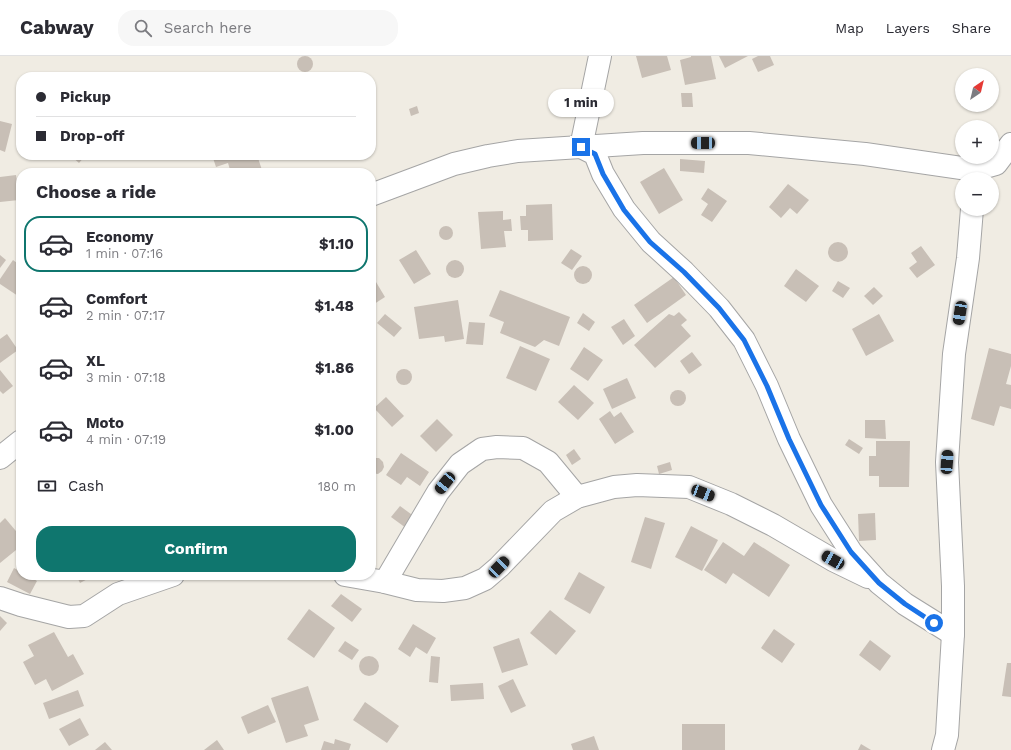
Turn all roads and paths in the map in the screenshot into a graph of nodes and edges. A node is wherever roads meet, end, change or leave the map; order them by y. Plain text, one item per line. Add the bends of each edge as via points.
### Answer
1 (600, 56) edge
2 (1011, 144) edge
3 (581, 147) junction
4 (1004, 165) edge
5 (959, 172) edge
6 (984, 172) edge
7 (376, 193) edge
8 (971, 216) edge
9 (16, 445) edge
10 (0, 458) edge
11 (577, 497) junction
12 (159, 580) edge
13 (374, 580) edge
14 (385, 582) junction
15 (879, 583) junction
16 (0, 598) edge
17 (953, 634) junction
18 (946, 745) edge

1 - 3 street
2 - 4 street
3 - 5 street via 643,143 749,143 865,154
3 - 7 street via 518,151 488,156 454,164
3 - 15 street via 595,154 603,174 624,210 650,242 719,308 744,340 821,505 851,552
4 - 6 street
8 - 17 street via 954,354 947,462
9 - 10 street
11 - 14 street via 553,511 485,579 465,588 443,591 417,590
11 - 14 street via 548,462 523,448 482,449 460,464 438,492
11 - 15 street via 614,487 689,487 731,504
12 - 16 street via 118,594 84,616 69,617
13 - 14 street
15 - 17 street via 905,604
17 - 18 street

